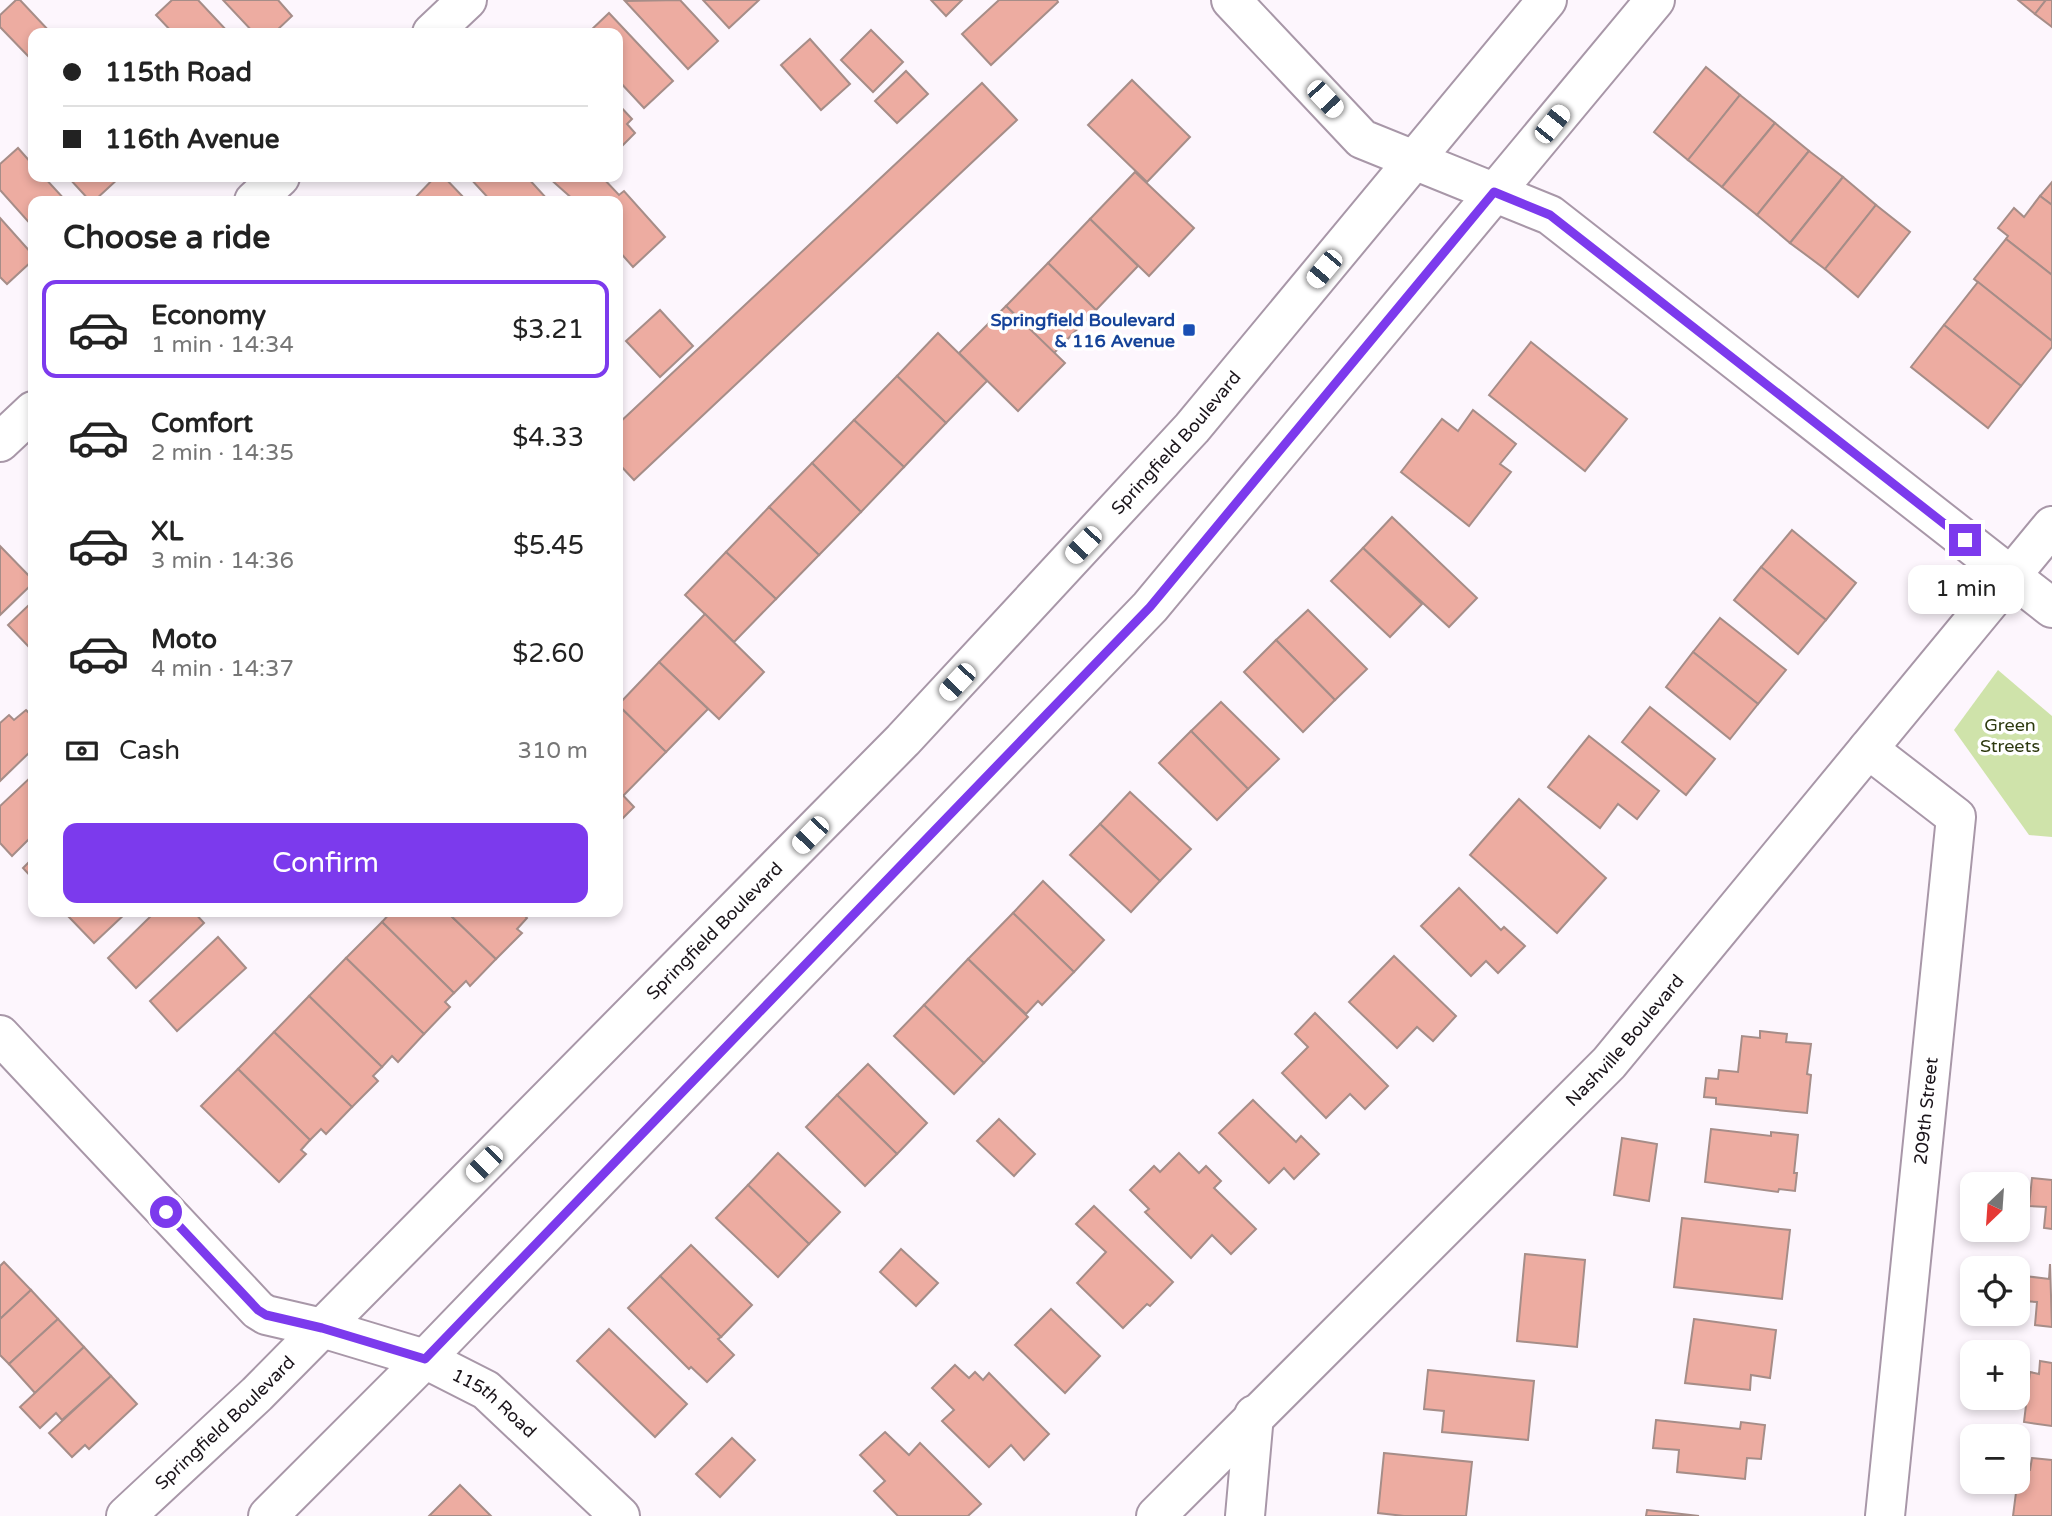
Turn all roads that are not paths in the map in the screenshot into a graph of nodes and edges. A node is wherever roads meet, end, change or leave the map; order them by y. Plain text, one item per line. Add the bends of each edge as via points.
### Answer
1 (467, 0) edge
2 (1231, 0) edge
3 (1547, 0) edge
4 (1655, 0) edge
5 (437, 28) edge
6 (1414, 161) junction
7 (275, 182) edge
8 (1494, 192) junction
9 (259, 196) edge
10 (28, 416) edge
11 (0, 442) edge
12 (2052, 526) edge
13 (2011, 576) junction
14 (2052, 608) edge
15 (1868, 749) junction
16 (0, 1035) edge
17 (322, 1328) junction
18 (425, 1359) junction
19 (1255, 1415) junction
20 (127, 1516) edge
21 (268, 1516) edge
22 (620, 1516) edge
23 (1156, 1516) edge
24 (1245, 1516) edge
25 (1885, 1516) edge

1 - 5 street
2 - 6 street via 1362,139
3 - 6 street, Springfield Boulevard
4 - 8 street
6 - 8 street
6 - 17 street, Springfield Boulevard via 1192,428 903,740
7 - 9 street
8 - 13 street via 1550,215
8 - 18 street via 1150,607
10 - 11 street
12 - 13 street, Nashville Boulevard
13 - 14 street
13 - 15 street, Nashville Boulevard
15 - 19 street, Nashville Boulevard via 1609,1063
15 - 25 street, 209th Street via 1956,817
16 - 17 street, 115th Road via 258,1310
17 - 18 street, 115th Road
17 - 20 street, Springfield Boulevard
18 - 21 street
18 - 22 street, 115th Road via 486,1390
19 - 23 street, Nashville Boulevard
19 - 24 street

